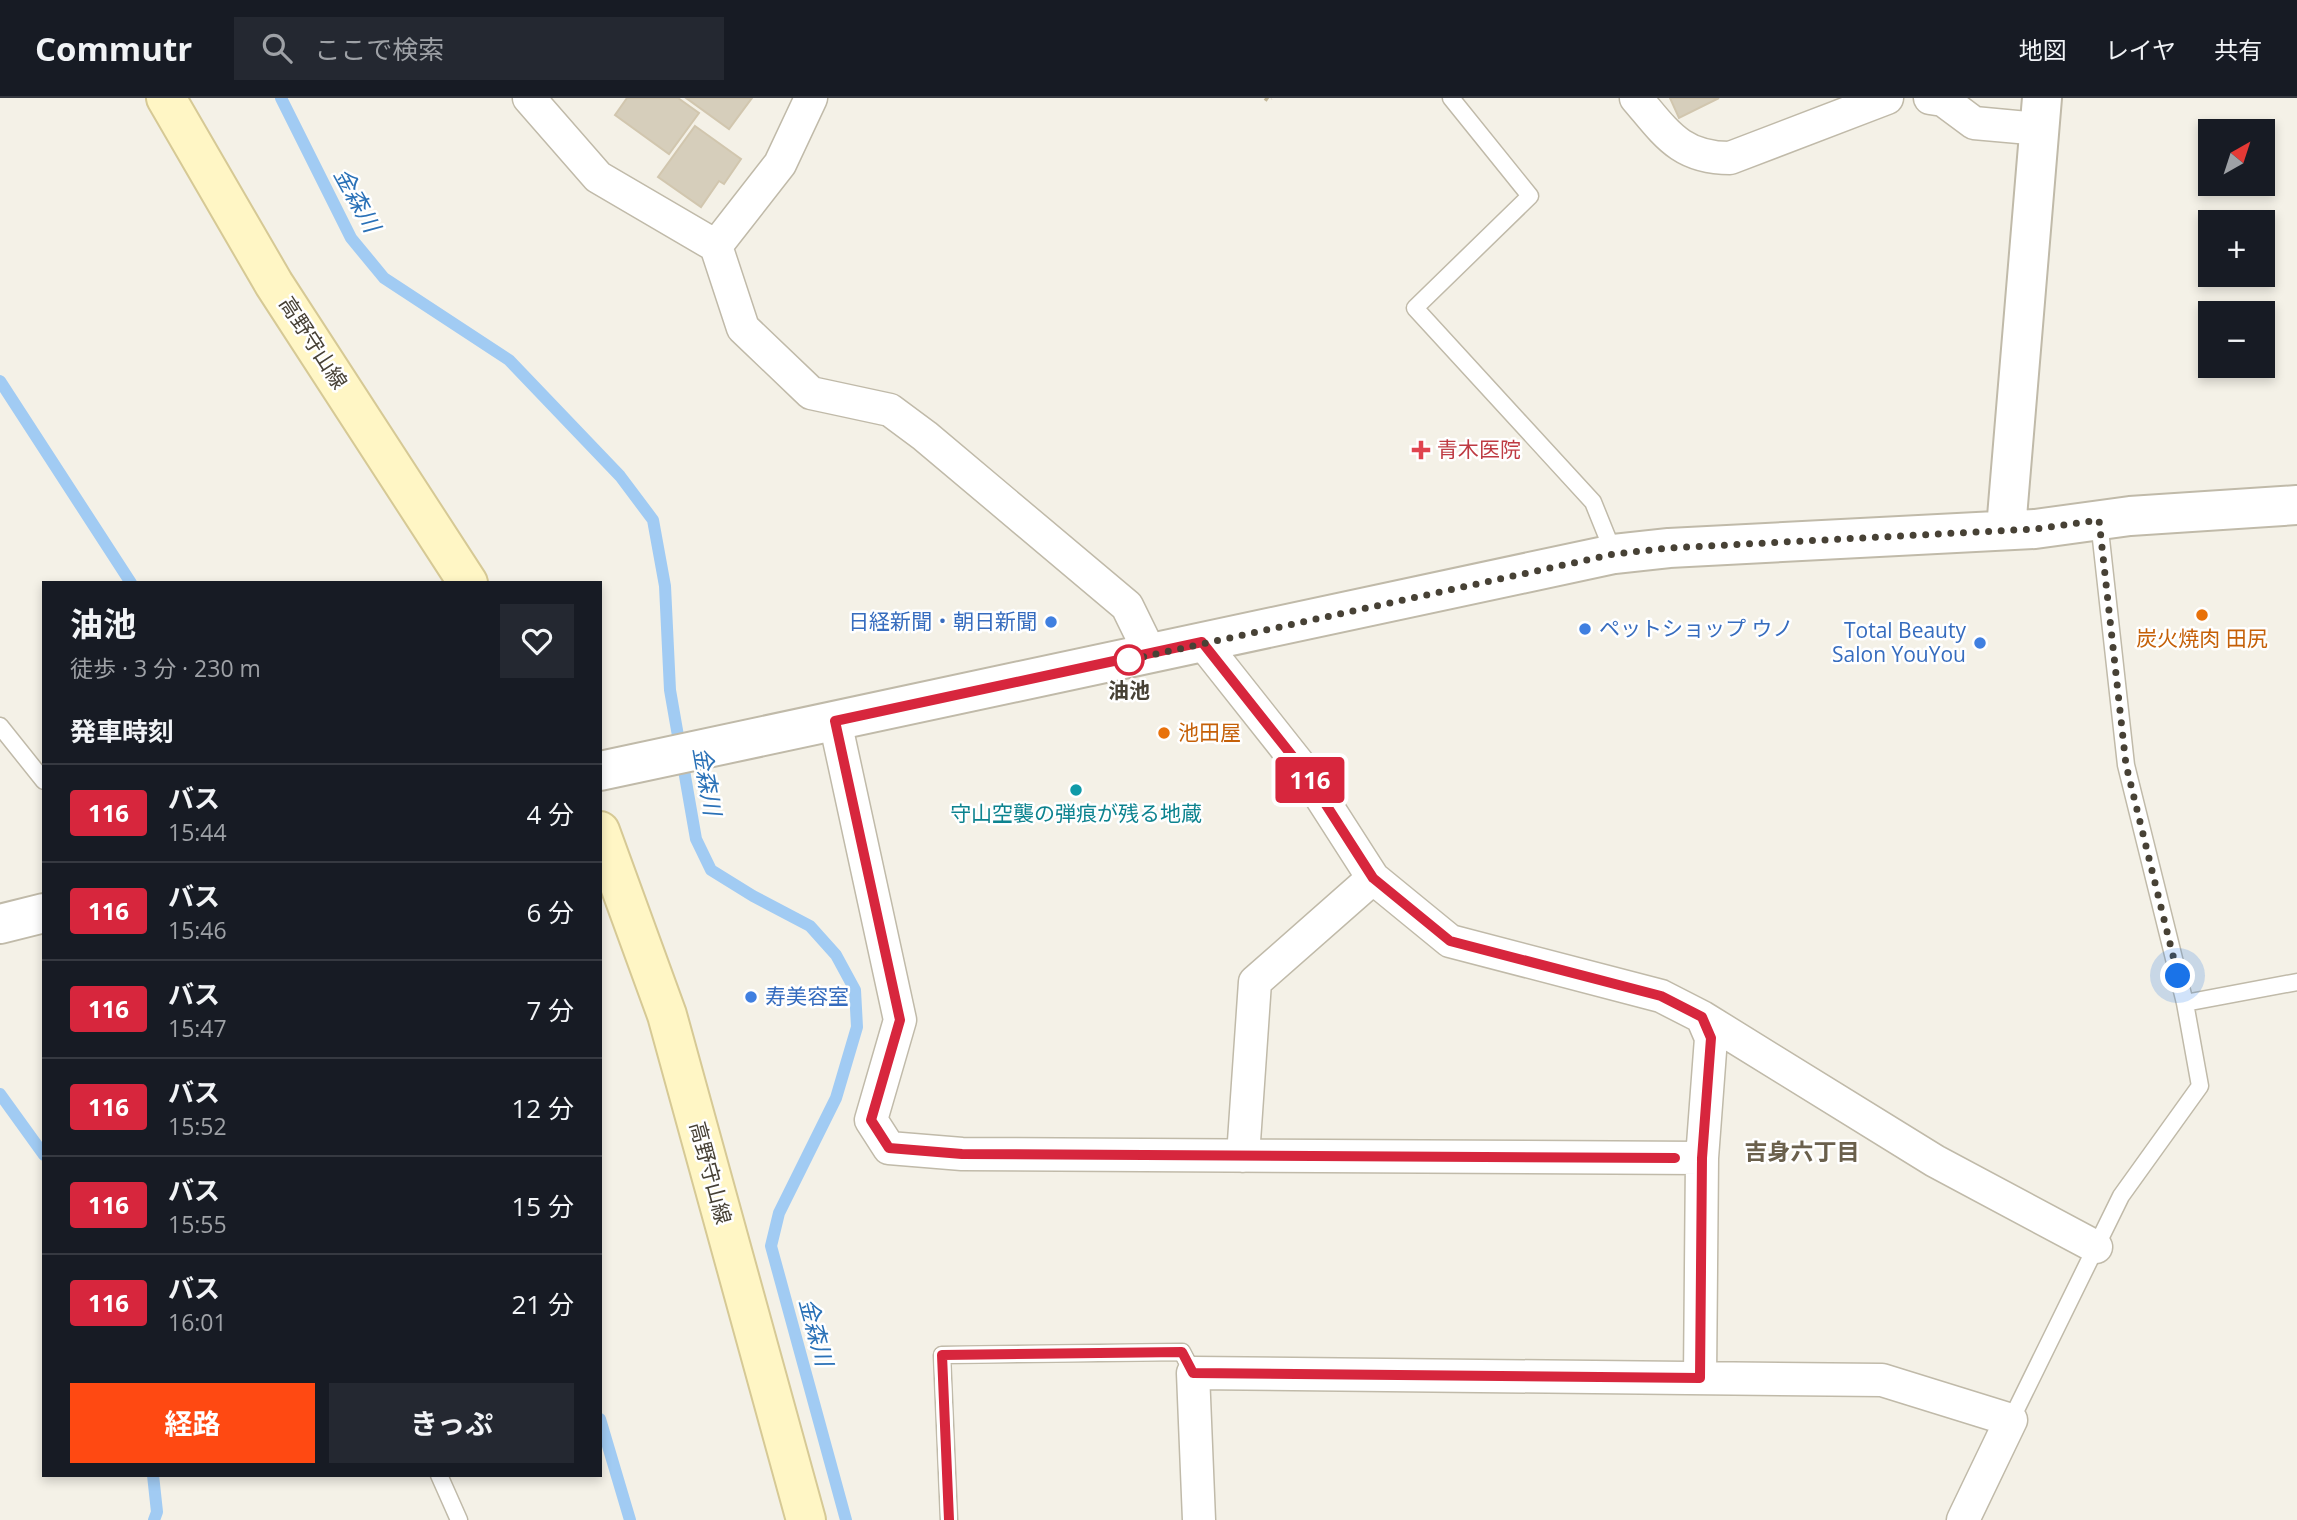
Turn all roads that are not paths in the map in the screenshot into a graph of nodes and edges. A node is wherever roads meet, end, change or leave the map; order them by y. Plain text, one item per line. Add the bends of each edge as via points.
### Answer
1 (166, 98) edge
2 (529, 98) edge
3 (811, 98) edge
4 (1451, 98) edge
5 (1636, 98) edge
6 (1887, 98) edge
7 (1930, 98) edge
8 (2041, 113) edge
9 (716, 246) junction
10 (2297, 505) edge
11 (2099, 520) junction
12 (2006, 529) junction
13 (1614, 554) junction
14 (467, 581) edge
15 (1202, 642) junction
16 (1151, 655) junction
17 (835, 721) junction
18 (0, 726) edge
19 (602, 771) edge
20 (42, 778) edge
21 (602, 836) edge
22 (1373, 878) junction
23 (42, 914) edge
24 (0, 924) edge
25 (2297, 982) edge
26 (2185, 1003) junction
27 (1702, 1017) junction
28 (1242, 1156) junction
29 (1702, 1158) junction
30 (2096, 1247) junction
31 (1193, 1373) junction
32 (1700, 1378) junction
33 (2011, 1420) junction
34 (440, 1477) edge
35 (460, 1520) edge
36 (806, 1520) edge
37 (949, 1520) edge
38 (1199, 1520) edge
39 (1963, 1520) edge

1 - 14 main road, 高野守山線 via 274,284
2 - 9 street via 598,177
3 - 9 street via 780,164
4 - 13 lane via 1530,196 1415,309 1593,502
5 - 6 street via 1672,140 1703,159 1730,159
7 - 8 street via 1943,100 1974,123
8 - 12 street
9 - 16 street via 743,328 811,393 890,410 925,436 1127,606
10 - 11 street
11 - 12 street
11 - 26 lane via 2126,765
12 - 13 street
13 - 15 street
15 - 16 street
15 - 22 street via 1305,772
16 - 17 street
17 - 19 street
17 - 28 street via 900,1020 871,1120 889,1148 962,1154
18 - 20 lane
21 - 36 main road, 高野守山線 via 667,1015
22 - 27 street via 1450,941 1661,996
22 - 28 street via 1255,982
23 - 24 street
25 - 26 lane
26 - 30 lane via 2200,1086 2121,1196
27 - 29 street via 1711,1038
27 - 30 street via 1934,1161
28 - 29 street
29 - 32 street
30 - 33 lane
31 - 32 street
31 - 37 lane via 1182,1352 942,1355
31 - 38 street
32 - 33 street via 1882,1380
33 - 39 street
34 - 35 lane

